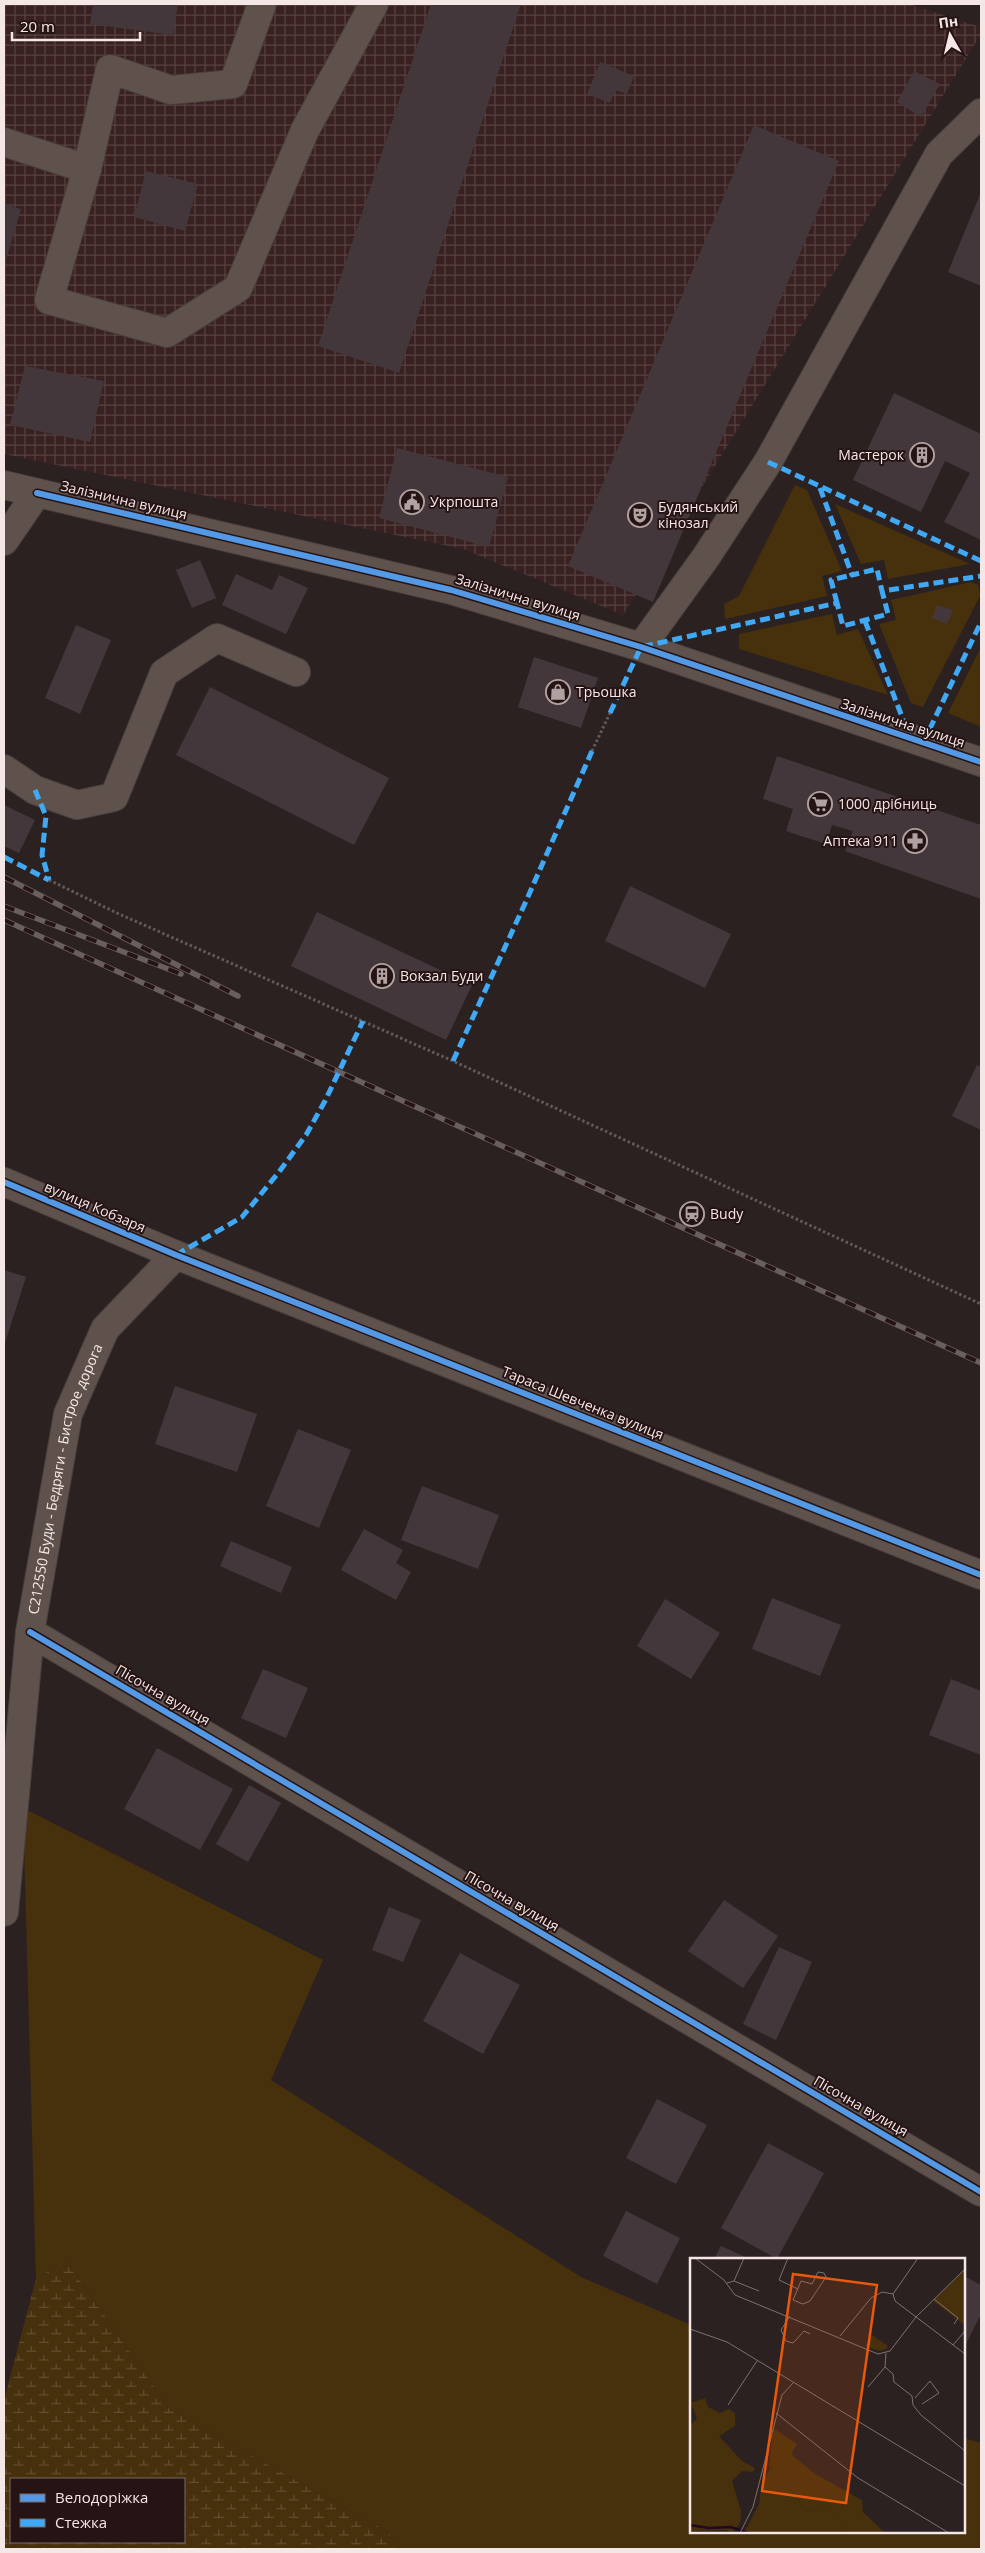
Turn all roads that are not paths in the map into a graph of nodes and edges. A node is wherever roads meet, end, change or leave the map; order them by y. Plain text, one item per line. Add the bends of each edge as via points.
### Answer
1 (262, 4) edge
2 (374, 4) edge
3 (981, 113) edge
4 (4, 142) edge
5 (87, 169) junction
6 (4, 485) edge
7 (37, 493) junction
8 (4, 541) edge
9 (641, 647) junction
10 (296, 672) dead end
11 (981, 762) edge
12 (4, 769) edge
13 (4, 1182) edge
14 (176, 1255) junction
15 (981, 1575) edge
16 (30, 1632) junction
17 (4, 1912) edge
18 (981, 2192) edge

1 - 5 street via 233,84 171,90 110,69
2 - 5 street via 305,130 238,288 166,333 49,300
3 - 9 street via 939,154 768,462 706,557
4 - 5 street
6 - 7 street, Залізнична вулиця
7 - 8 street
7 - 9 street, Залізнична вулиця via 451,590
9 - 11 street, Залізнична вулиця
10 - 12 street via 217,638 164,673 114,796 77,805 34,790
13 - 14 street, вулиця Кобзаря
14 - 15 street, Тараса Шевченка вулиця
14 - 16 street, С212550 Буди - Бедряги - Бистрое дорога via 105,1329 68,1414
16 - 17 street, С212550 Буди - Бедряги - Бистрое дорога
16 - 18 street, Пісочна вулиця

